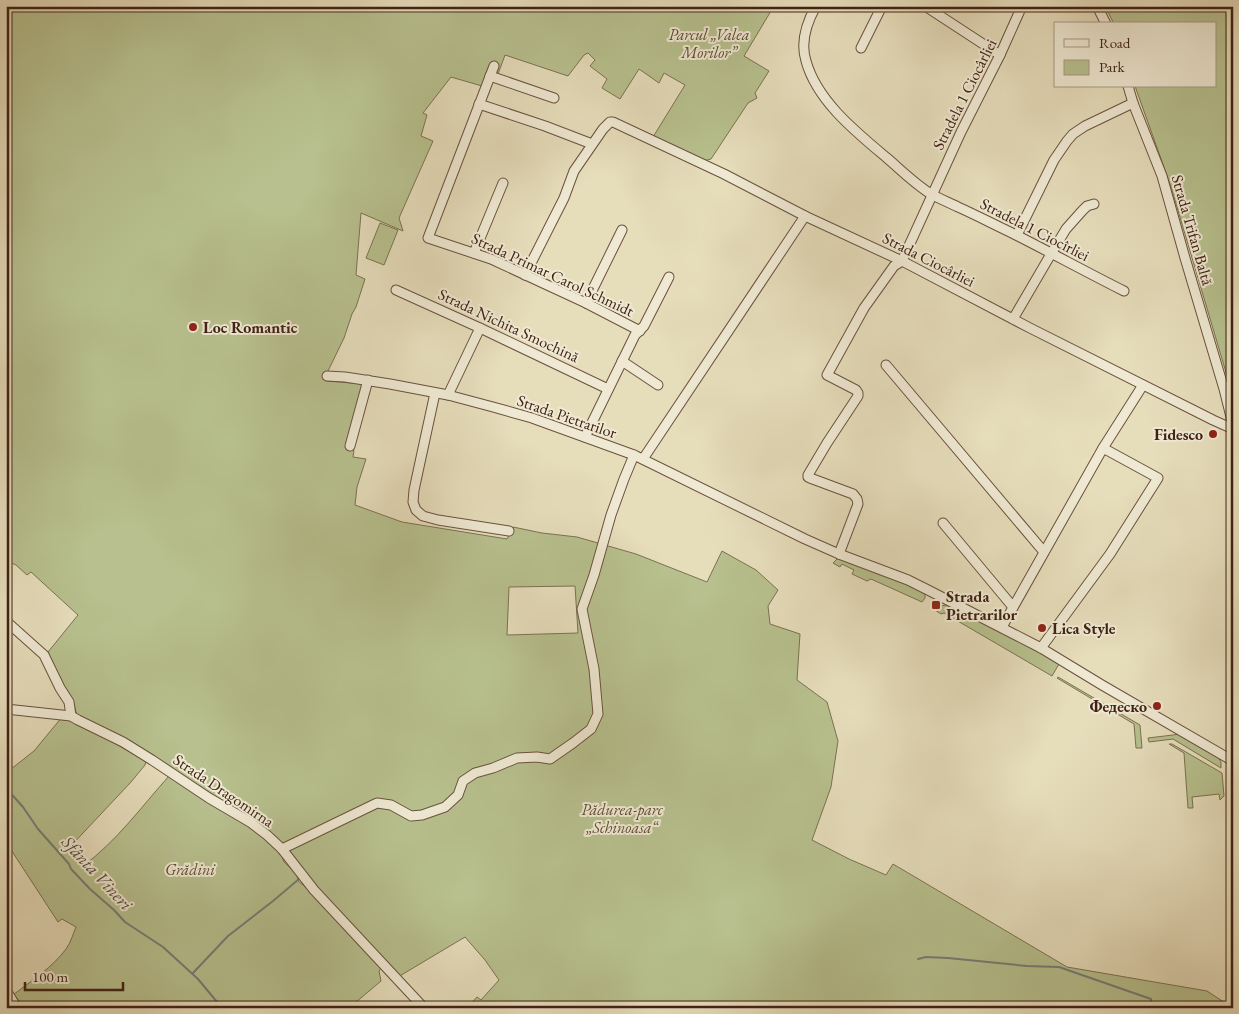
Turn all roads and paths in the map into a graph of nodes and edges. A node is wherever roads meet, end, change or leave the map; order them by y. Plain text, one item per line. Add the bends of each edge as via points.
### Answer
1 (816, 6) edge
2 (882, 6) edge
3 (925, 6) edge
4 (1022, 6) edge
5 (1097, 6) edge
6 (936, 9) edge
7 (1105, 22) edge
8 (861, 48) dead end
9 (1000, 55) junction
10 (494, 66) dead end
11 (490, 76) junction
12 (1129, 88) edge
13 (554, 98) dead end
14 (1133, 103) junction
15 (479, 104) junction
16 (592, 144) junction
17 (503, 183) dead end
18 (932, 194) junction
19 (1094, 204) dead end
20 (805, 216) junction
21 (622, 230) dead end
22 (1017, 236) junction
23 (474, 253) junction
24 (1051, 254) junction
25 (902, 261) junction
26 (525, 275) junction
27 (669, 277) dead end
28 (396, 290) dead end
29 (1124, 292) dead end
30 (586, 303) junction
31 (1014, 319) junction
32 (480, 328) junction
33 (640, 331) junction
34 (622, 361) junction
35 (886, 365) dead end
36 (327, 376) dead end
37 (368, 380) junction
38 (658, 385) dead end
39 (1143, 385) junction
40 (608, 389) junction
41 (435, 393) junction
42 (448, 395) junction
43 (1233, 425) edge
44 (1233, 429) edge
45 (585, 437) junction
46 (350, 446) dead end
47 (1103, 448) junction
48 (638, 457) junction
49 (944, 523) dead end
50 (509, 531) dead end
51 (1044, 552) junction
52 (839, 554) junction
53 (1013, 608) junction
54 (6, 621) edge
55 (1002, 628) junction
56 (1042, 648) junction
57 (6, 708) edge
58 (71, 716) junction
59 (1233, 760) edge
60 (282, 849) junction
61 (6, 990) edge
62 (16, 1008) edge
63 (424, 1008) edge

1 - 18 street via 804,46 805,60 822,95 853,128
2 - 8 street
3 - 6 street
4 - 9 street, Stradela 1 Ciocârliei
5 - 7 street
6 - 9 street
9 - 18 street, Stradela 1 Ciocârliei
10 - 11 street, Strada Primar Carol Schmidt
11 - 13 street
11 - 15 street, Strada Primar Carol Schmidt
12 - 14 street, Strada Trifan Baltă
14 - 22 street via 1073,134 1054,160
14 - 43 street, Strada Trifan Baltă via 1162,176
15 - 16 street
15 - 23 street, Strada Primar Carol Schmidt via 428,238
16 - 20 street, Strada Ciocârliei via 610,122 618,123
16 - 26 street via 574,171
17 - 23 street
18 - 22 street, Stradela 1 Ciocîrliei
18 - 25 street, Stradela 1 Ciocârliei
19 - 24 street via 1087,206 1074,219
20 - 25 street, Strada Ciocârliei
20 - 48 street via 716,350
21 - 30 street
22 - 24 street, Stradela 1 Ciocîrliei
23 - 26 street, Strada Primar Carol Schmidt
24 - 29 street, Stradela 1 Ciocîrliei
24 - 31 street
25 - 31 street, Strada Ciocârliei
25 - 52 street, Stradela 1 Ciocârliei via 894,266 864,308 827,375 858,393 808,475 857,498 858,504
26 - 30 street, Strada Primar Carol Schmidt
27 - 33 street
28 - 32 street, Strada Nichita Smochină
30 - 33 street, Strada Primar Carol Schmidt
31 - 39 street, Strada Ciocârliei
32 - 40 street, Strada Nichita Smochină
32 - 42 street
33 - 34 street
34 - 38 street
34 - 40 street
35 - 51 street
36 - 37 street, Strada Pietrarilor
37 - 41 street, Strada Pietrarilor
37 - 46 street
39 - 44 street, Strada Ciocârliei
39 - 47 street
40 - 45 street
41 - 42 street, Strada Pietrarilor
41 - 50 street via 414,490 416,510 423,516 438,520
42 - 45 street, Strada Pietrarilor via 532,418
45 - 48 street, Strada Pietrarilor
47 - 51 street
47 - 56 street via 1158,478 1110,554
48 - 52 street, Strada Pietrarilor
48 - 60 street via 610,515 582,609 594,670 598,714 591,729 550,759 517,758 475,773 463,781 458,795 445,807 411,816 391,805 377,802
49 - 53 street
51 - 53 street
52 - 55 street, Strada Pietrarilor via 908,580
53 - 55 street
54 - 58 street via 44,655 69,702
55 - 56 street, Strada Pietrarilor
56 - 59 street, Strada Pietrarilor
57 - 58 street, Strada Dragomirna
58 - 60 street, Strada Dragomirna via 152,760 250,822
60 - 63 street, Strada Dragomirna via 314,890
61 - 62 street

